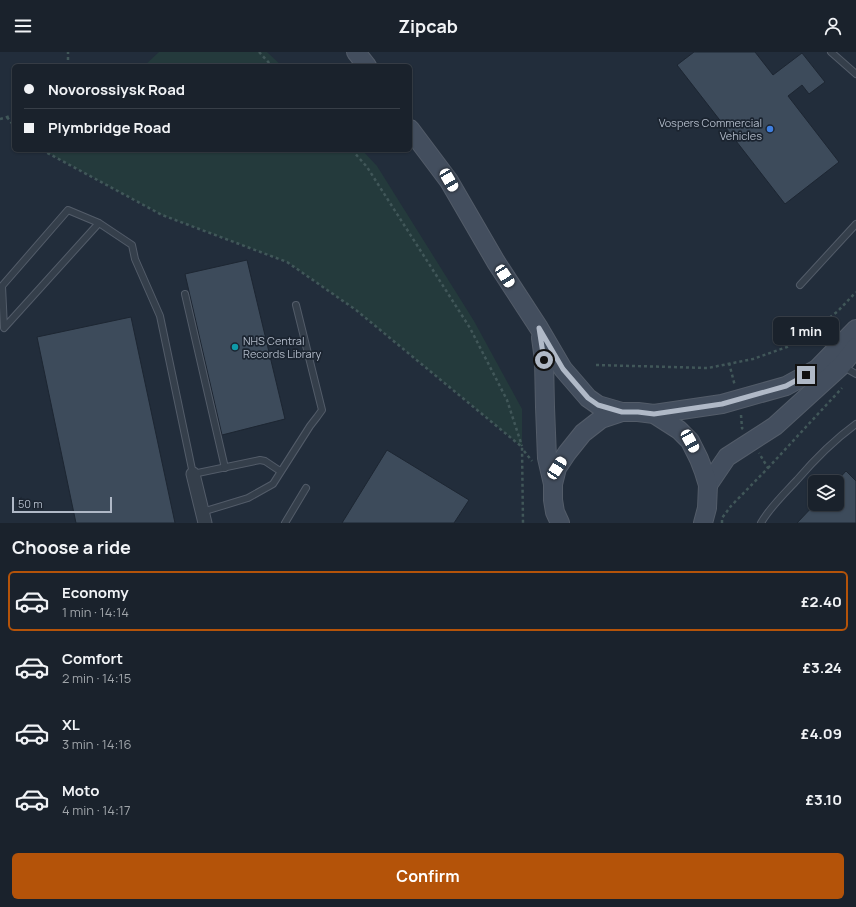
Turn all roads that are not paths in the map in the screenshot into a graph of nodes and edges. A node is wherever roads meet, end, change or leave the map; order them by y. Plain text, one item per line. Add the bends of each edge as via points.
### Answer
1 (356, 52) edge
2 (831, 52) edge
3 (365, 64) edge
4 (856, 74) edge
5 (412, 132) edge
6 (99, 223) junction
7 (856, 224) edge
8 (800, 285) dead end
9 (185, 294) dead end
10 (296, 305) dead end
11 (539, 328) junction
12 (856, 329) edge
13 (856, 346) edge
14 (851, 371) edge
15 (622, 412) junction
16 (654, 414) junction
17 (856, 424) edge
18 (225, 468) junction
19 (280, 471) junction
20 (193, 474) junction
21 (553, 484) junction
22 (708, 485) junction
23 (306, 488) dead end
24 (203, 518) edge
25 (706, 518) edge
26 (556, 519) edge
27 (285, 523) edge
28 (761, 523) edge

1 - 3 main road
2 - 4 lane
5 - 11 main road via 449,180 496,262
6 - 6 lane via 68,210 2,286 4,328
6 - 20 lane via 132,245 135,259 160,316
7 - 8 lane
9 - 18 lane
10 - 19 lane via 322,410
11 - 15 main road via 563,369 588,398 598,405
11 - 21 main road via 544,360 547,458
12 - 16 main road via 817,369 786,386 722,404
13 - 14 main road
14 - 22 main road via 727,457
15 - 16 main road
15 - 21 main road via 601,419 582,433 557,468
16 - 22 main road via 679,430 690,441 700,459
17 - 28 lane via 813,462
18 - 19 lane via 260,460
18 - 20 lane
19 - 24 lane via 273,484
20 - 24 street
21 - 26 main road
22 - 25 main road
23 - 27 lane

